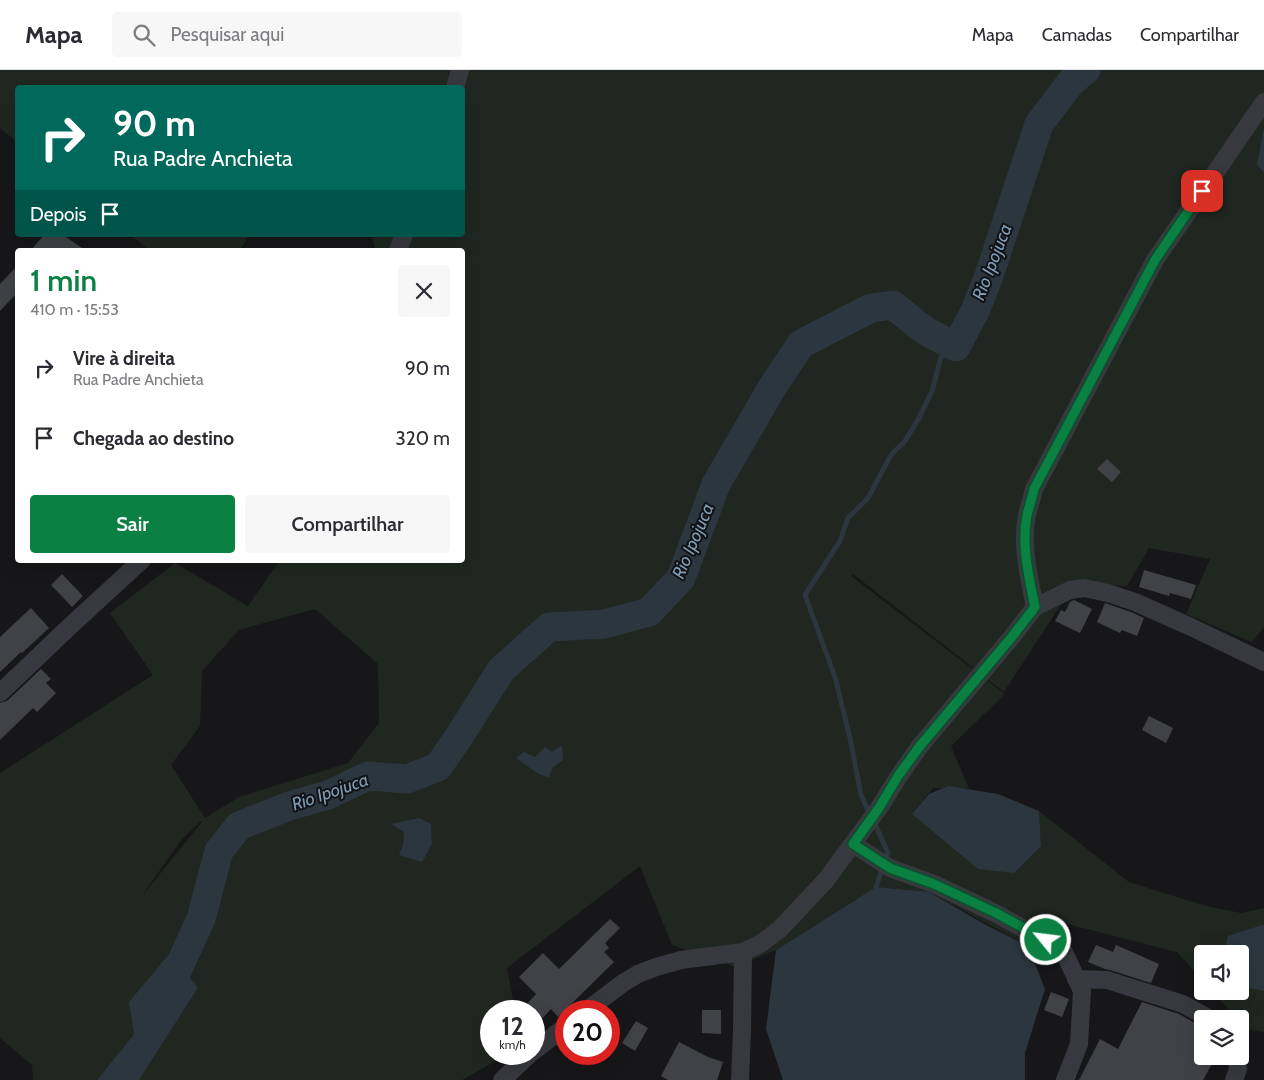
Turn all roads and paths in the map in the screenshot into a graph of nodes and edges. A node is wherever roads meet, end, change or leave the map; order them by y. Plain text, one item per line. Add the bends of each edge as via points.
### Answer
1 (460, 70) edge
2 (456, 85) edge
3 (1264, 102) edge
4 (139, 563) edge
5 (1035, 607) junction
6 (1264, 662) edge
7 (0, 693) edge
8 (853, 844) junction
9 (743, 952) junction
10 (1076, 979) junction
11 (601, 1000) edge
12 (1194, 1010) edge
13 (555, 1035) edge
14 (545, 1042) edge
15 (518, 1065) edge
16 (1238, 1065) edge
17 (502, 1080) edge
18 (740, 1080) edge
19 (1065, 1080) edge
20 (1234, 1080) edge

1 - 2 street
3 - 5 street via 1155,260 1034,489 1025,537 1026,562
4 - 7 street
5 - 6 street via 1070,590 1084,588 1108,593 1191,626
5 - 8 street via 920,746
8 - 9 street via 826,880 780,930
8 - 10 street via 890,868 996,913 1063,950
9 - 11 street via 681,960 656,967 638,974
9 - 18 street
10 - 12 street via 1107,980
10 - 19 street via 1082,990 1079,1044
13 - 14 street
15 - 17 street
16 - 20 street

